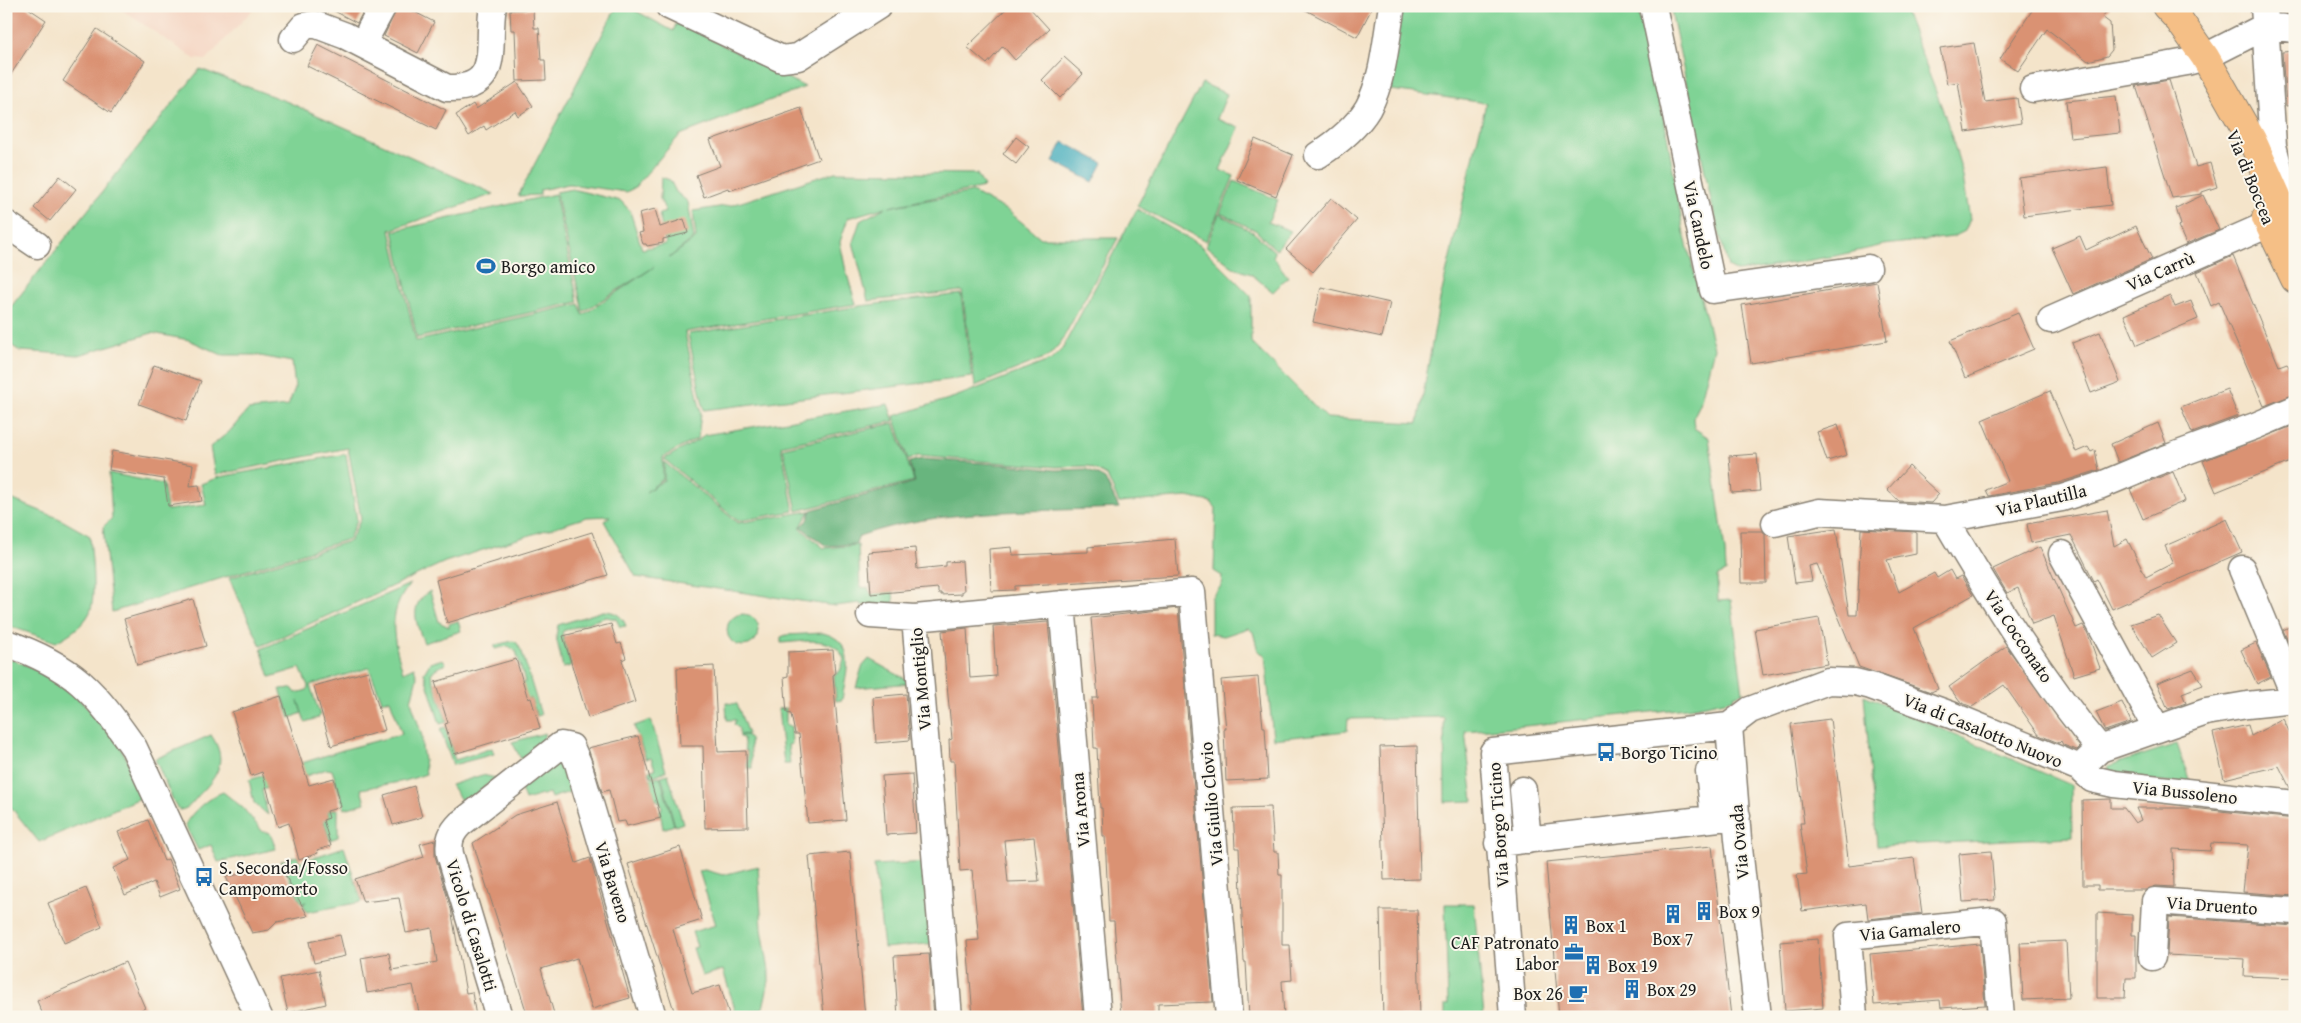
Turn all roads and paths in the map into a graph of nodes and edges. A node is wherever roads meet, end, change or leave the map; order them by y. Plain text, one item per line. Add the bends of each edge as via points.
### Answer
1 (383, 6) edge
2 (493, 6) edge
3 (669, 6) edge
4 (878, 6) edge
5 (1392, 6) edge
6 (1653, 6) edge
7 (2166, 6) edge
8 (2265, 16) edge
9 (2295, 29) edge
10 (370, 30) dead end
11 (293, 39) dead end
12 (2209, 65) junction
13 (2033, 89) dead end
14 (2284, 146) edge
15 (1318, 155) dead end
16 (6, 224) edge
17 (2282, 226) edge
18 (2295, 237) edge
19 (36, 245) dead end
20 (1868, 268) dead end
21 (2295, 279) edge
22 (2051, 320) dead end
23 (2295, 409) edge
24 (1945, 519) junction
25 (1775, 523) dead end
26 (2062, 554) dead end
27 (2242, 569) dead end
28 (1192, 592) joint
29 (1062, 604) junction
30 (870, 615) dead end
31 (915, 618) junction
32 (6, 643) edge
33 (2295, 698) edge
34 (1729, 726) junction
35 (2158, 729) junction
36 (571, 747) joint
37 (2100, 749) junction
38 (2080, 768) junction
39 (1522, 790) dead end
40 (2295, 804) edge
41 (1726, 817) junction
42 (1528, 840) junction
43 (1498, 843) junction
44 (2295, 911) edge
45 (2152, 957) dead end
46 (259, 1017) edge
47 (499, 1017) edge
48 (653, 1017) edge
49 (949, 1017) edge
50 (1098, 1017) edge
51 (1229, 1017) edge
52 (1513, 1017) edge
53 (1758, 1017) edge
54 (1854, 1017) edge
55 (2002, 1017) edge

1 - 10 street
2 - 11 street via 488,68 480,80 463,88 447,88 346,36 314,24 304,26
3 - 4 street via 786,59 798,57
5 - 15 street via 1377,83 1368,108 1340,140
6 - 20 street, Via Candelo via 1713,290
7 - 12 main road, Via di Boccea
8 - 9 street
8 - 12 street
8 - 14 street
12 - 13 street
12 - 17 main road, Via di Boccea via 2240,157
12 - 18 main road, Via di Boccea via 2252,140
14 - 17 street
16 - 19 street
17 - 21 main road, Via di Boccea
17 - 22 street, Via Carrù
23 - 24 street, Via Plautilla via 2080,493
24 - 25 street, Via Plautilla via 1820,512
24 - 37 street, Via Cocconato via 1999,611
26 - 35 street
27 - 33 street
28 - 29 street, Via Montiglio
28 - 51 street, Via Giulio Clovio
29 - 31 street, Via Montiglio
29 - 50 street, Via Arona
30 - 31 street
31 - 49 street, Via Montiglio
32 - 46 street via 46,659 78,680 98,699 134,748
33 - 35 street, Via di Casalotto Nuovo via 2206,712
34 - 38 street, Via di Casalotto Nuovo via 1750,710 1828,681 1855,682 1951,715
34 - 41 street, Via Ovada via 1720,770
34 - 43 street, Via Borgo Ticino via 1493,752
35 - 37 street, Via di Casalotto Nuovo
36 - 47 street, Vicolo di Casalotti via 561,745 460,824 449,841 450,854
36 - 48 street, Via Baveno
37 - 38 street, Via di Casalotto Nuovo
38 - 40 street, Via Bussoleno via 2092,779 2114,784
39 - 42 street
41 - 42 street
41 - 53 street, Via Ovada
42 - 43 street
43 - 52 street, Via Borgo Ticino
44 - 45 street, Via Druento via 2155,901
54 - 55 street, Via Gamalero via 1848,936 1993,922

